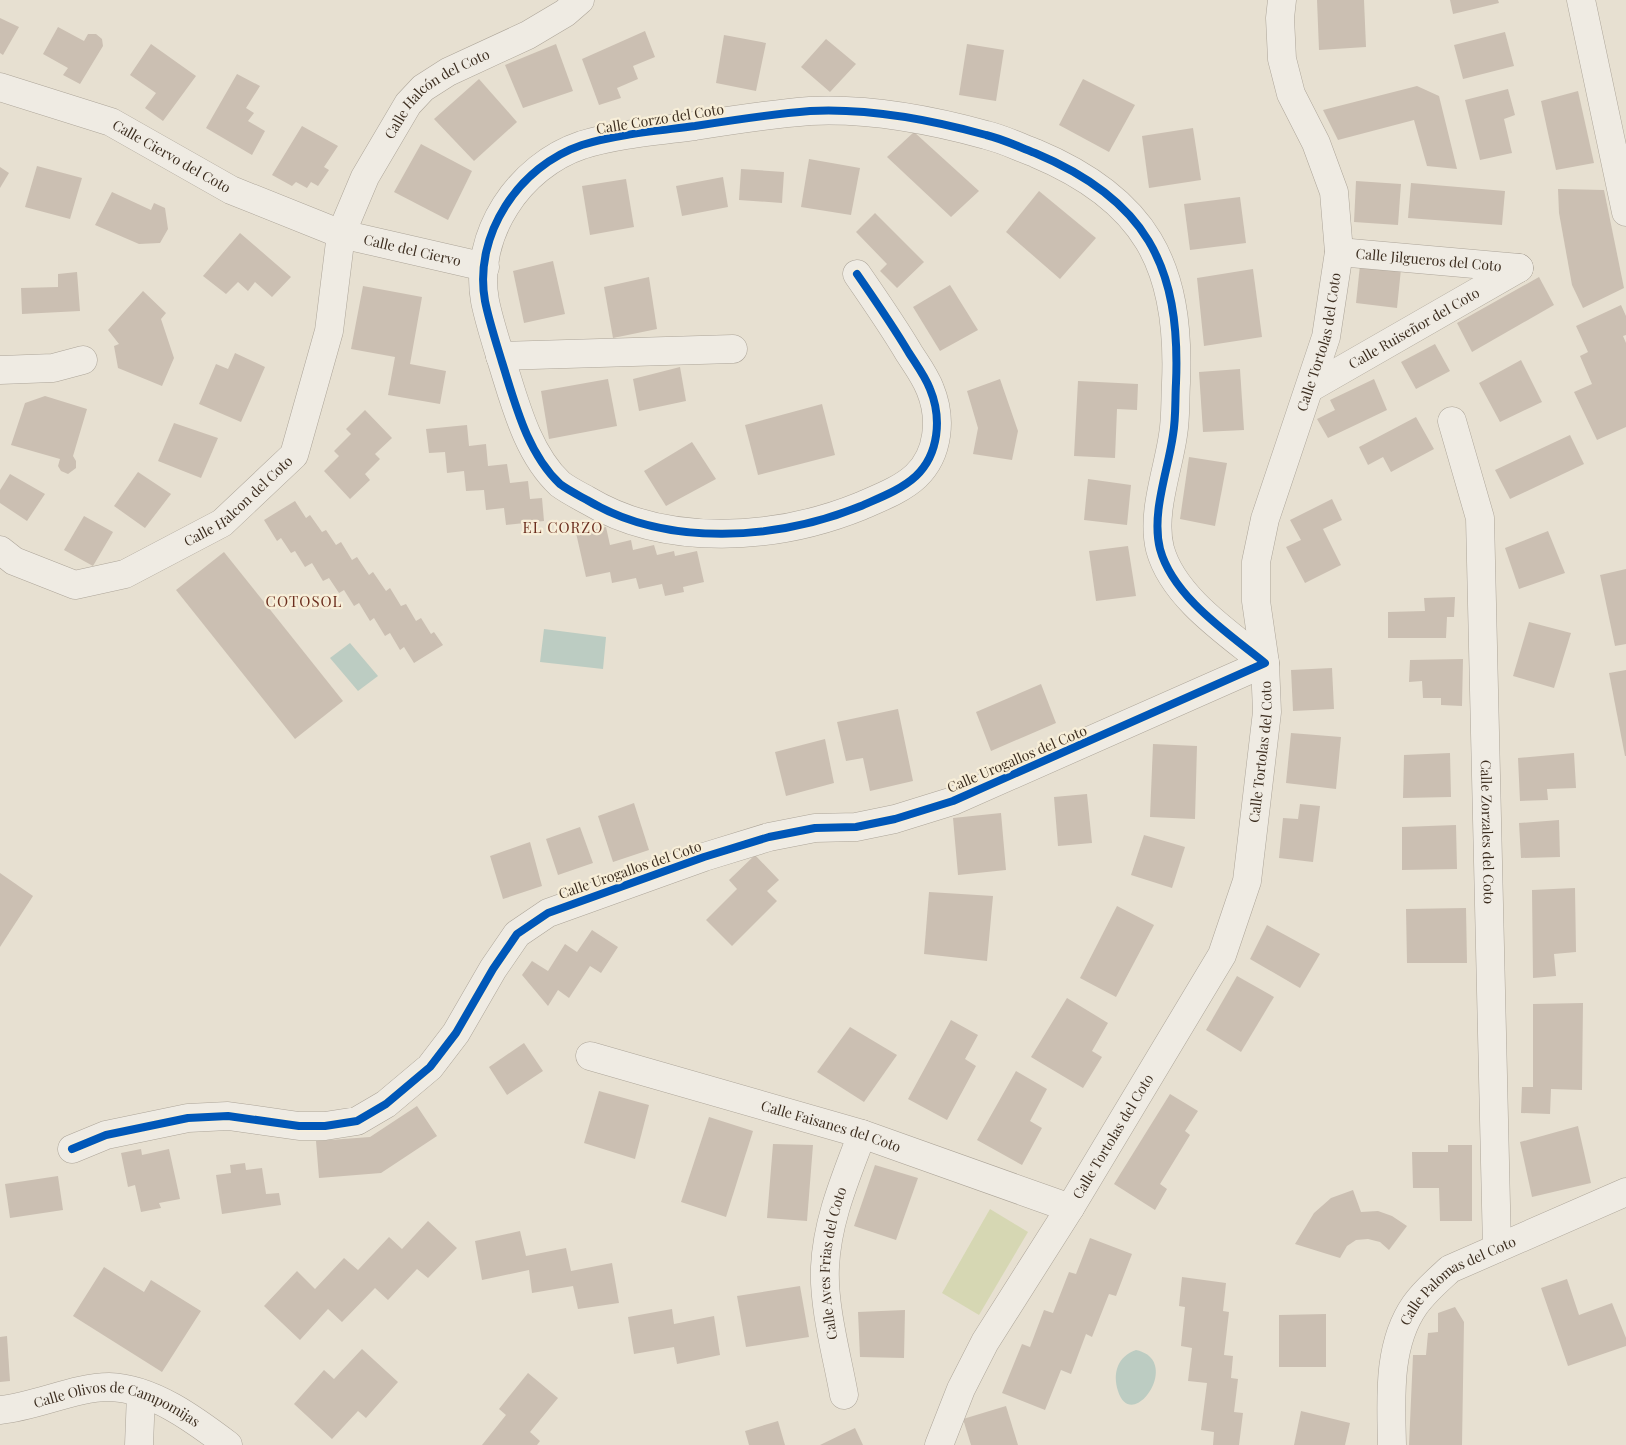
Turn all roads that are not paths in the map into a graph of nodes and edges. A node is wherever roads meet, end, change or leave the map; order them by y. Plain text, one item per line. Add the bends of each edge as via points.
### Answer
1 (580, 0) edge
2 (1282, 0) edge
3 (1581, 0) edge
4 (0, 87) edge
5 (1626, 212) edge
6 (341, 234) junction
7 (1339, 252) junction
8 (485, 267) junction
9 (1519, 268) joint
10 (857, 274) dead end
11 (733, 349) dead end
12 (500, 356) junction
13 (83, 360) dead end
14 (0, 370) edge
15 (1310, 388) junction
16 (1452, 421) dead end
17 (0, 550) edge
18 (1265, 663) junction
19 (590, 1056) dead end
20 (862, 1134) junction
21 (72, 1149) dead end
22 (1626, 1192) edge
23 (1070, 1208) junction
24 (1497, 1248) junction
25 (142, 1394) junction
26 (844, 1395) dead end
27 (0, 1410) edge
28 (139, 1445) edge
29 (228, 1445) edge
30 (939, 1445) edge
31 (1392, 1445) edge

1 - 6 street, Calle Halcón del Coto via 566,13 528,35 448,72 423,88 408,104 365,177
2 - 7 street, Calle Tortolas del Coto via 1282,59 1291,94 1316,143 1334,192
3 - 5 street
4 - 6 street, Calle Ciervo del Coto via 111,122 231,190
6 - 8 street, Calle del Ciervo
6 - 17 street, Calle Halcon del Coto via 330,331 294,455 222,523 124,574 75,585 14,561
7 - 9 street, Calle Jilgueros del Coto
7 - 15 street, Calle Tortolas del Coto via 1326,337
8 - 12 street, Calle Corzo del Coto via 484,298
8 - 18 street, Calle Corzo del Coto via 492,231 512,193 538,166 577,146 615,137 811,111 870,112 925,120 994,137 1064,165 1108,193 1142,228 1160,262 1173,303 1178,342 1174,429 1157,522 1160,549 1171,575 1202,612
9 - 15 street, Calle Ruiseñor del Coto
10 - 12 street, Calle Corzo del Coto via 890,321 931,390 937,416 936,443 925,467 910,482 832,518 785,529 745,534 684,531 642,524 600,508 561,485 536,454
11 - 12 street
13 - 14 street via 53,368
15 - 18 street, Calle Tortolas del Coto via 1265,520 1256,562 1256,601
16 - 24 street, Calle Zorzales del Coto via 1480,518
18 - 21 street, Calle Urogallos del Coto via 953,801 856,827 815,828 769,837 548,912 516,934 456,1033 430,1067 386,1104 357,1121 299,1126 228,1116 188,1118 106,1136
18 - 23 street, Calle Tortolas del Coto via 1267,712 1247,881 1222,955
19 - 20 street, Calle Faisanes del Coto
20 - 23 street, Calle Faisanes del Coto
20 - 26 street, Calle Aves Frias del Coto via 834,1212 825,1267 830,1319
22 - 24 street, Calle Palomas del Coto
23 - 30 street, Calle Tortolas del Coto via 986,1342 961,1389
24 - 31 street, Calle Palomas del Coto via 1450,1269 1414,1306 1401,1332 1395,1356
25 - 27 street, Calle Olivos de Campomijas via 109,1387
25 - 28 street
25 - 29 street, Calle Olivos de Campomijas via 164,1402

